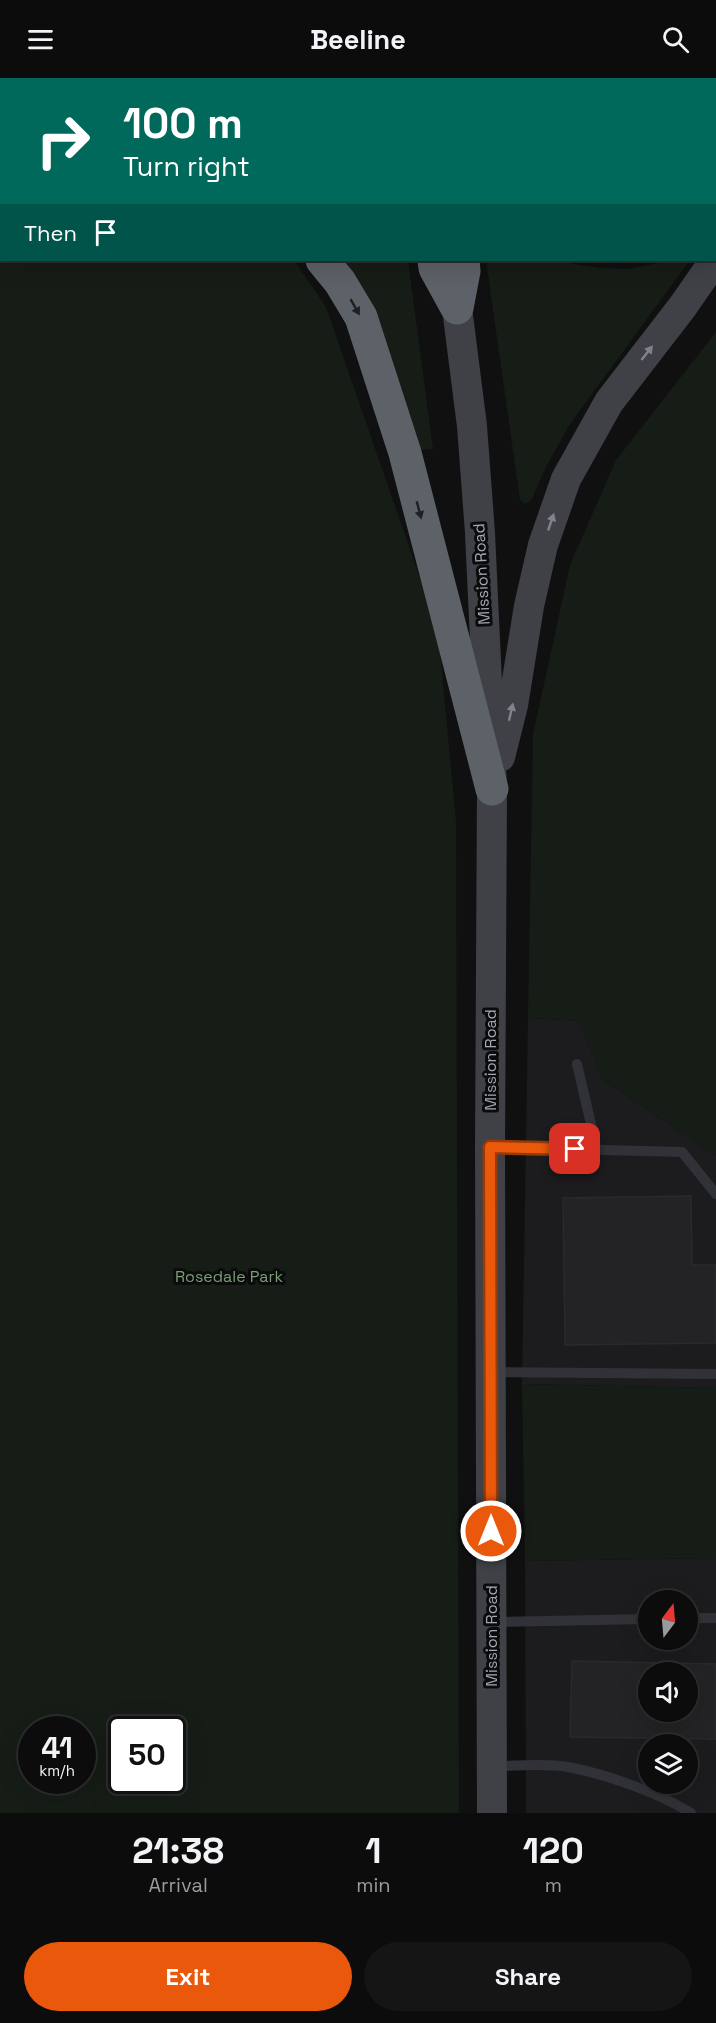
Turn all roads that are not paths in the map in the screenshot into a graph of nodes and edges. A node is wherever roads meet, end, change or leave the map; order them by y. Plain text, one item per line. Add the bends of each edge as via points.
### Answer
1 (323, 261) edge
2 (434, 261) edge
3 (463, 261) edge
4 (715, 261) edge
5 (457, 308) junction
6 (492, 789) junction
7 (577, 1064) dead end
8 (490, 1147) junction
9 (597, 1150) junction
10 (716, 1194) edge
11 (490, 1372) junction
12 (716, 1374) edge
13 (698, 1618) edge
14 (716, 1618) edge
15 (638, 1619) edge
16 (491, 1622) junction
17 (491, 1766) junction
18 (492, 1813) edge
19 (691, 1813) edge

1 -> 6 highway via 361,317 405,453
2 - 5 highway
3 - 5 highway
6 -> 4 main road via 513,705 528,606 543,545 566,479 609,402
5 - 6 main road, Mission Road via 480,533
6 - 8 main road, Mission Road
7 - 9 lane
8 - 9 lane
8 - 11 main road, Mission Road
9 - 10 lane via 682,1152
11 - 12 lane
11 - 16 main road, Mission Road
13 - 14 lane
15 - 16 lane
16 - 17 main road, Mission Road
17 - 18 main road, Mission Road
17 - 19 lane via 567,1767 632,1785

